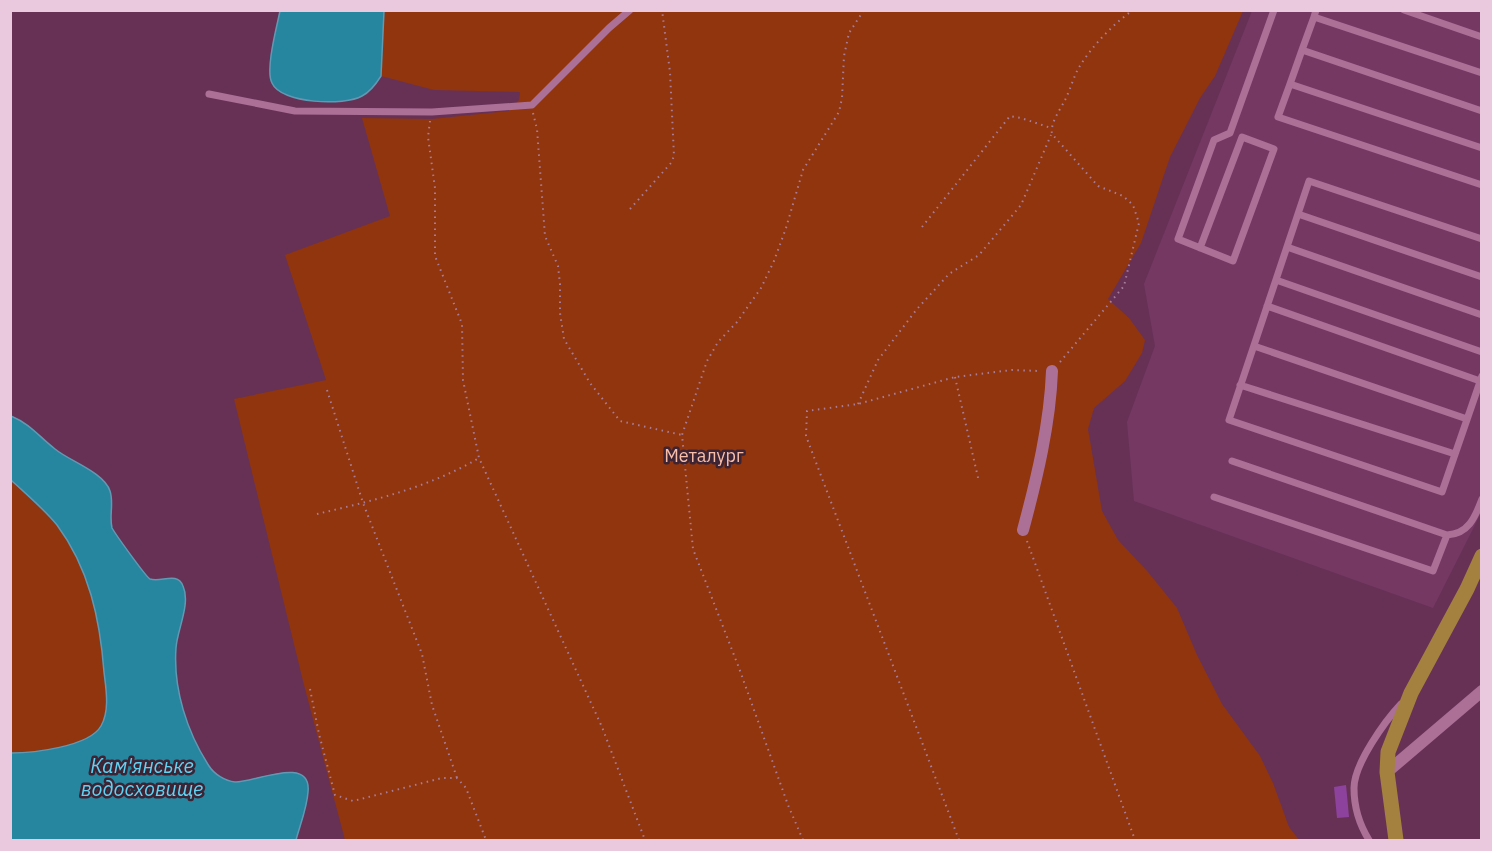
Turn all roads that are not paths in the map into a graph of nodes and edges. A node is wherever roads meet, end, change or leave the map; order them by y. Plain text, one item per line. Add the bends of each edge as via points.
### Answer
1 (630, 10) edge
2 (1274, 10) edge
3 (1404, 10) edge
4 (1315, 14) edge
5 (1482, 37) edge
6 (1302, 50) junction
7 (1482, 73) edge
8 (1290, 84) junction
9 (209, 94) dead end
10 (1482, 111) edge
11 (1230, 132) junction
12 (1242, 137) junction
13 (1482, 148) edge
14 (1482, 185) edge
15 (1298, 213) junction
16 (1482, 239) edge
17 (1287, 247) junction
18 (1200, 248) junction
19 (1482, 277) edge
20 (1276, 280) junction
21 (1267, 306) junction
22 (1482, 315) edge
23 (1254, 346) junction
24 (1482, 352) edge
25 (1052, 371) road end
26 (1481, 381) edge
27 (1240, 385) junction
28 (1467, 419) junction
29 (1455, 454) junction
30 (1232, 461) dead end
31 (1214, 497) dead end
32 (1482, 499) edge
33 (1023, 530) road end
34 (1447, 535) junction
35 (1482, 556) edge
36 (1482, 691) edge
37 (1411, 693) junction
38 (1387, 772) junction
39 (1369, 840) edge
40 (1396, 840) edge

1 - 9 lane via 532,105 432,112 296,111
2 - 11 lane
3 - 5 lane
4 - 6 lane
4 - 7 lane
6 - 8 lane
6 - 10 lane
8 - 13 lane
8 - 14 lane via 1278,117
11 - 12 lane
11 - 18 lane via 1214,140 1178,239
12 - 18 lane
12 - 18 lane via 1274,149 1233,261
15 - 16 lane via 1309,181
15 - 17 lane
15 - 19 lane
17 - 20 lane
17 - 22 lane
20 - 21 lane
20 - 24 lane
21 - 23 lane
21 - 26 lane
23 - 27 lane
23 - 28 lane
25 - 33 street via 1035,485
26 - 28 lane
27 - 29 lane
27 - 29 lane via 1228,420 1442,492
28 - 29 lane
30 - 34 lane
31 - 34 lane via 1433,571
32 - 34 lane via 1467,529
35 - 37 main road
36 - 38 street
37 - 38 main road via 1388,752
37 - 39 lane via 1384,723 1354,786 1358,823
38 - 40 main road

